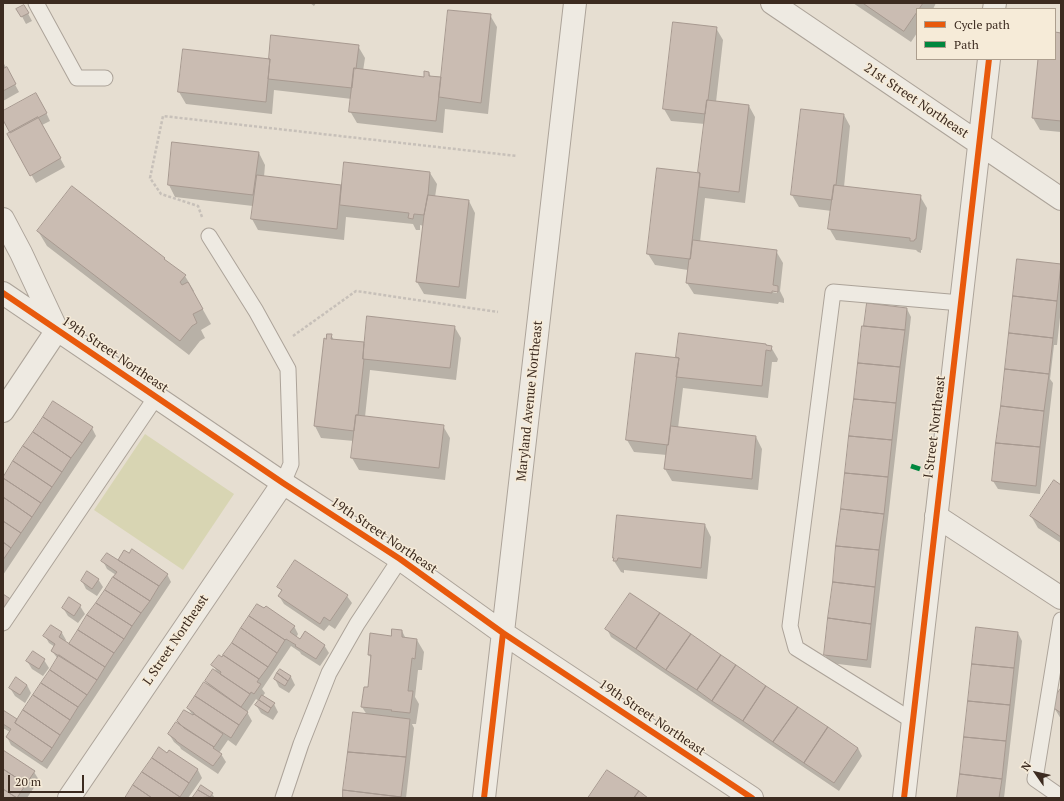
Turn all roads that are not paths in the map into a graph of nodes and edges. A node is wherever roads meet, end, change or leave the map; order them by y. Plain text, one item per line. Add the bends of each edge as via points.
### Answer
1 (36, 3) edge
2 (575, 3) edge
3 (772, 3) edge
4 (989, 60) edge
5 (105, 78) dead end
6 (979, 143) junction
7 (1061, 199) edge
8 (3, 219) edge
9 (209, 236) road end
10 (3, 293) edge
11 (961, 303) junction
12 (57, 330) junction
13 (156, 397) junction
14 (3, 410) edge
15 (283, 483) junction
16 (936, 516) junction
17 (400, 559) junction
18 (1061, 598) edge
19 (1061, 620) edge
20 (3, 623) edge
21 (503, 632) junction
22 (913, 721) junction
23 (1061, 797) edge
24 (69, 798) edge
25 (283, 798) edge
26 (484, 798) edge
27 (752, 798) edge
28 (904, 798) edge

1 - 5 lane via 77,78
2 - 21 street, Maryland Avenue Northeast
3 - 6 street, 21st Street Northeast
4 - 6 street, I Street Northeast
6 - 7 street, 21st Street Northeast
6 - 11 street, I Street Northeast
8 - 12 street
9 - 15 lane via 256,311 288,369 291,464
10 - 12 street, 19th Street Northeast
11 - 16 street, I Street Northeast
11 - 22 lane via 833,292 790,626 796,648
12 - 13 street, 19th Street Northeast
12 - 14 street
13 - 15 street, 19th Street Northeast
13 - 20 lane
15 - 17 street, 19th Street Northeast
15 - 24 street, L Street Northeast
16 - 18 street
16 - 22 street, I Street Northeast
17 - 21 street, 19th Street Northeast
17 - 25 lane via 357,624 329,674
19 - 23 lane via 1035,779
21 - 26 street, Maryland Avenue Northeast
21 - 27 street, 19th Street Northeast
22 - 28 street, I Street Northeast

